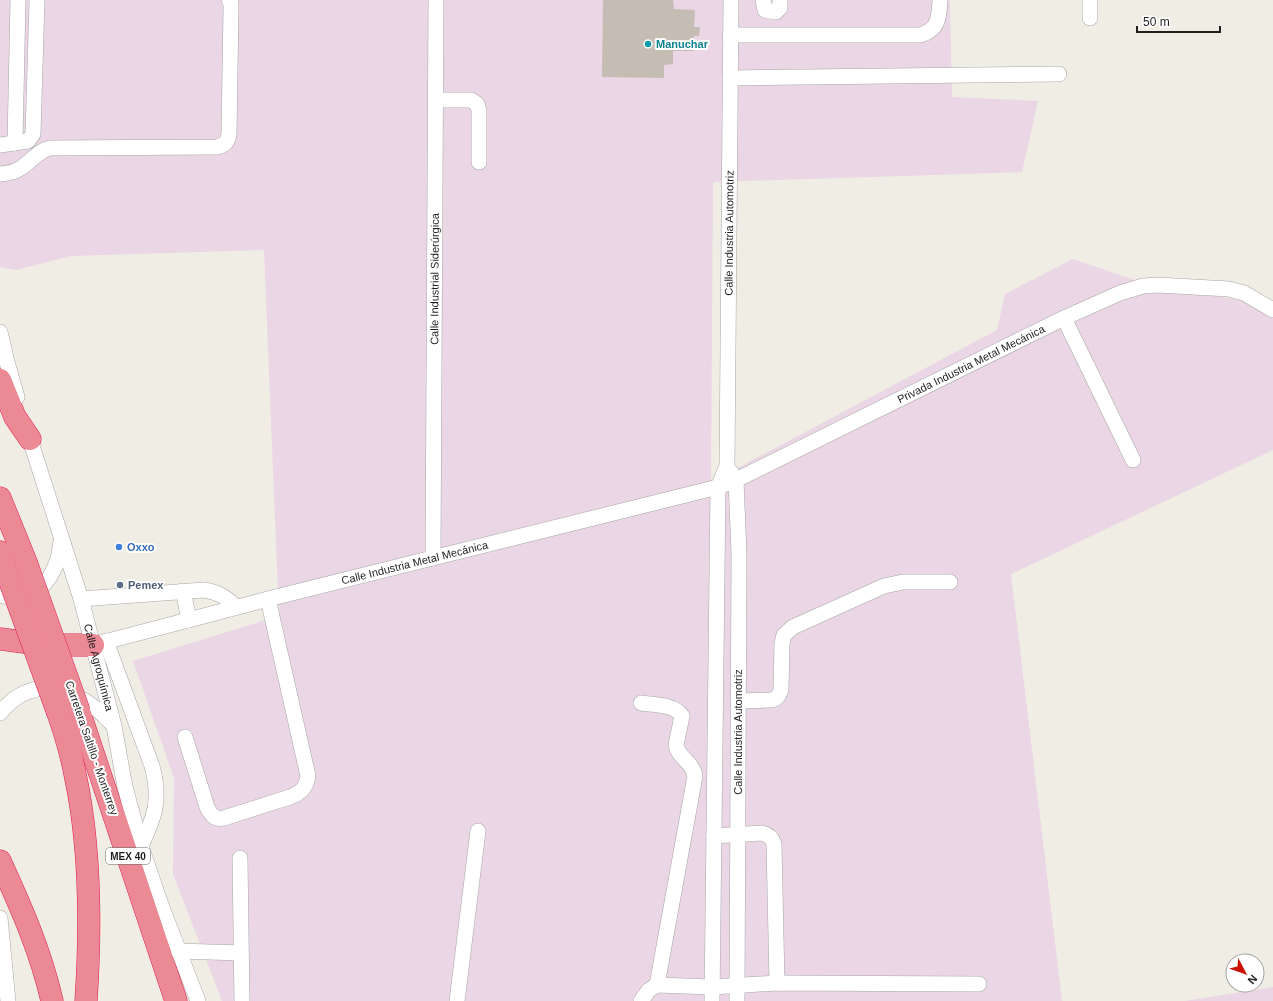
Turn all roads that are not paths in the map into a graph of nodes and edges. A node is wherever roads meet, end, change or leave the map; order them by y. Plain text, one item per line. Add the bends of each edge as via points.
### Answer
1 (18, 0) edge
2 (37, 0) edge
3 (229, 0) edge
4 (436, 0) edge
5 (731, 0) edge
6 (763, 0) edge
7 (780, 0) edge
8 (940, 0) edge
9 (1090, 0) edge
10 (1090, 18) dead end
11 (730, 35) junction
12 (1059, 74) dead end
13 (730, 78) junction
14 (436, 100) junction
15 (15, 143) junction
16 (0, 146) edge
17 (479, 162) dead end
18 (0, 174) edge
19 (1273, 310) edge
20 (1064, 318) junction
21 (0, 332) edge
22 (0, 380) edge
23 (30, 439) junction
24 (1133, 460) dead end
25 (727, 466) junction
26 (736, 480) junction
27 (718, 487) junction
28 (0, 498) edge
29 (62, 539) junction
30 (433, 558) junction
31 (3, 560) edge
32 (950, 582) dead end
33 (183, 591) junction
34 (0, 594) edge
35 (81, 599) junction
36 (268, 599) junction
37 (236, 607) junction
38 (190, 620) junction
39 (0, 639) edge
40 (100, 643) junction
41 (738, 701) junction
42 (641, 703) dead end
43 (69, 712) junction
44 (0, 713) edge
45 (114, 726) junction
46 (185, 737) dead end
47 (478, 831) dead end
48 (738, 834) junction
49 (714, 836) junction
50 (141, 846) junction
51 (240, 858) dead end
52 (0, 861) edge
53 (0, 918) edge
54 (178, 951) junction
55 (242, 953) junction
56 (777, 983) junction
57 (979, 984) dead end
58 (657, 985) junction
59 (738, 985) junction
60 (712, 994) edge
61 (8, 1001) edge
62 (52, 1001) edge
63 (86, 1001) edge
64 (176, 1001) edge
65 (198, 1001) edge
66 (242, 1001) edge
67 (457, 1001) edge
68 (641, 1001) edge
69 (737, 1001) edge

1 - 15 street
2 - 15 street via 33,134 28,141
3 - 18 street via 229,139 223,146 50,148 38,153 19,169
4 - 14 street, Calle Industrial Siderúrgica
5 - 11 street, Calle Industria Automotriz
6 - 7 street via 764,10 776,12 780,8
8 - 11 street via 935,26 920,35
9 - 10 street
11 - 13 street, Calle Industria Automotriz
12 - 13 street
13 - 25 street, Calle Industria Automotriz
14 - 17 street via 471,100 477,104
14 - 30 street, Calle Industrial Siderúrgica
15 - 16 street
19 - 20 street, Privada Industria Metal Mecánica via 1229,289 1158,285 1143,286 1120,293
20 - 24 street
20 - 26 street, Privada Industria Metal Mecánica
21 - 23 street, Calle Agroquímica
22 - 23 highway via 15,417
23 - 29 street, Calle Agroquímica
25 - 26 street
25 - 27 street, Calle Industria Automotriz
26 - 27 street, Calle Industria Metal Mecánica
26 - 41 street, Calle Industria Automotriz via 739,554
27 - 30 street, Calle Industria Metal Mecánica
27 - 49 street, Calle Industria Automotriz
28 - 43 highway, Carretera Saltillo - Monterrey / MEX 40, bridge via 26,562
29 - 34 street via 57,563 41,587 23,596
29 - 35 street, Calle Agroquímica
30 - 36 street, Calle Industria Metal Mecánica
31 - 43 highway, Carretera Saltillo - Monterrey / MEX 40, bridge
32 - 41 street via 903,582 884,586 793,627 784,636 782,643 779,695 771,700
33 - 35 street
33 - 37 street via 214,592 228,599
33 - 38 street
35 - 40 street, Calle Agroquímica
36 - 37 street, Calle Industria Metal Mecánica
36 - 46 street via 308,776 307,784 297,795 290,798 224,818 214,817 207,808
37 - 38 street, Calle Industria Metal Mecánica
38 - 40 street, Calle Industria Metal Mecánica
39 - 40 highway via 46,645
40 - 45 street, Calle Agroquímica
40 - 50 street via 156,780 155,810
41 - 48 street, Calle Industria Automotriz
42 - 58 street via 680,712 682,716 676,745 692,766 695,776
43 - 63 highway, Carretera Saltillo - Monterrey / MEX 40 via 68,745 76,775 85,845 89,934
43 - 64 highway, Carretera Saltillo - Monterrey / MEX 40
44 - 45 street via 7,704 20,695 45,688 60,689 88,702
45 - 50 street, Calle Agroquímica via 125,787
47 - 67 street
48 - 49 street
48 - 56 street via 762,833 770,836 774,844
48 - 59 street, Calle Industria Automotriz
49 - 60 street, Calle Industria Automotriz
50 - 54 street, Calle Agroquímica
51 - 55 street
52 - 62 highway via 24,912 45,969
53 - 61 street
54 - 55 street
54 - 65 street, Calle Agroquímica
55 - 66 street
56 - 57 street
56 - 59 street
58 - 60 street
58 - 68 street via 649,990
59 - 60 street
59 - 69 street, Calle Industria Automotriz

